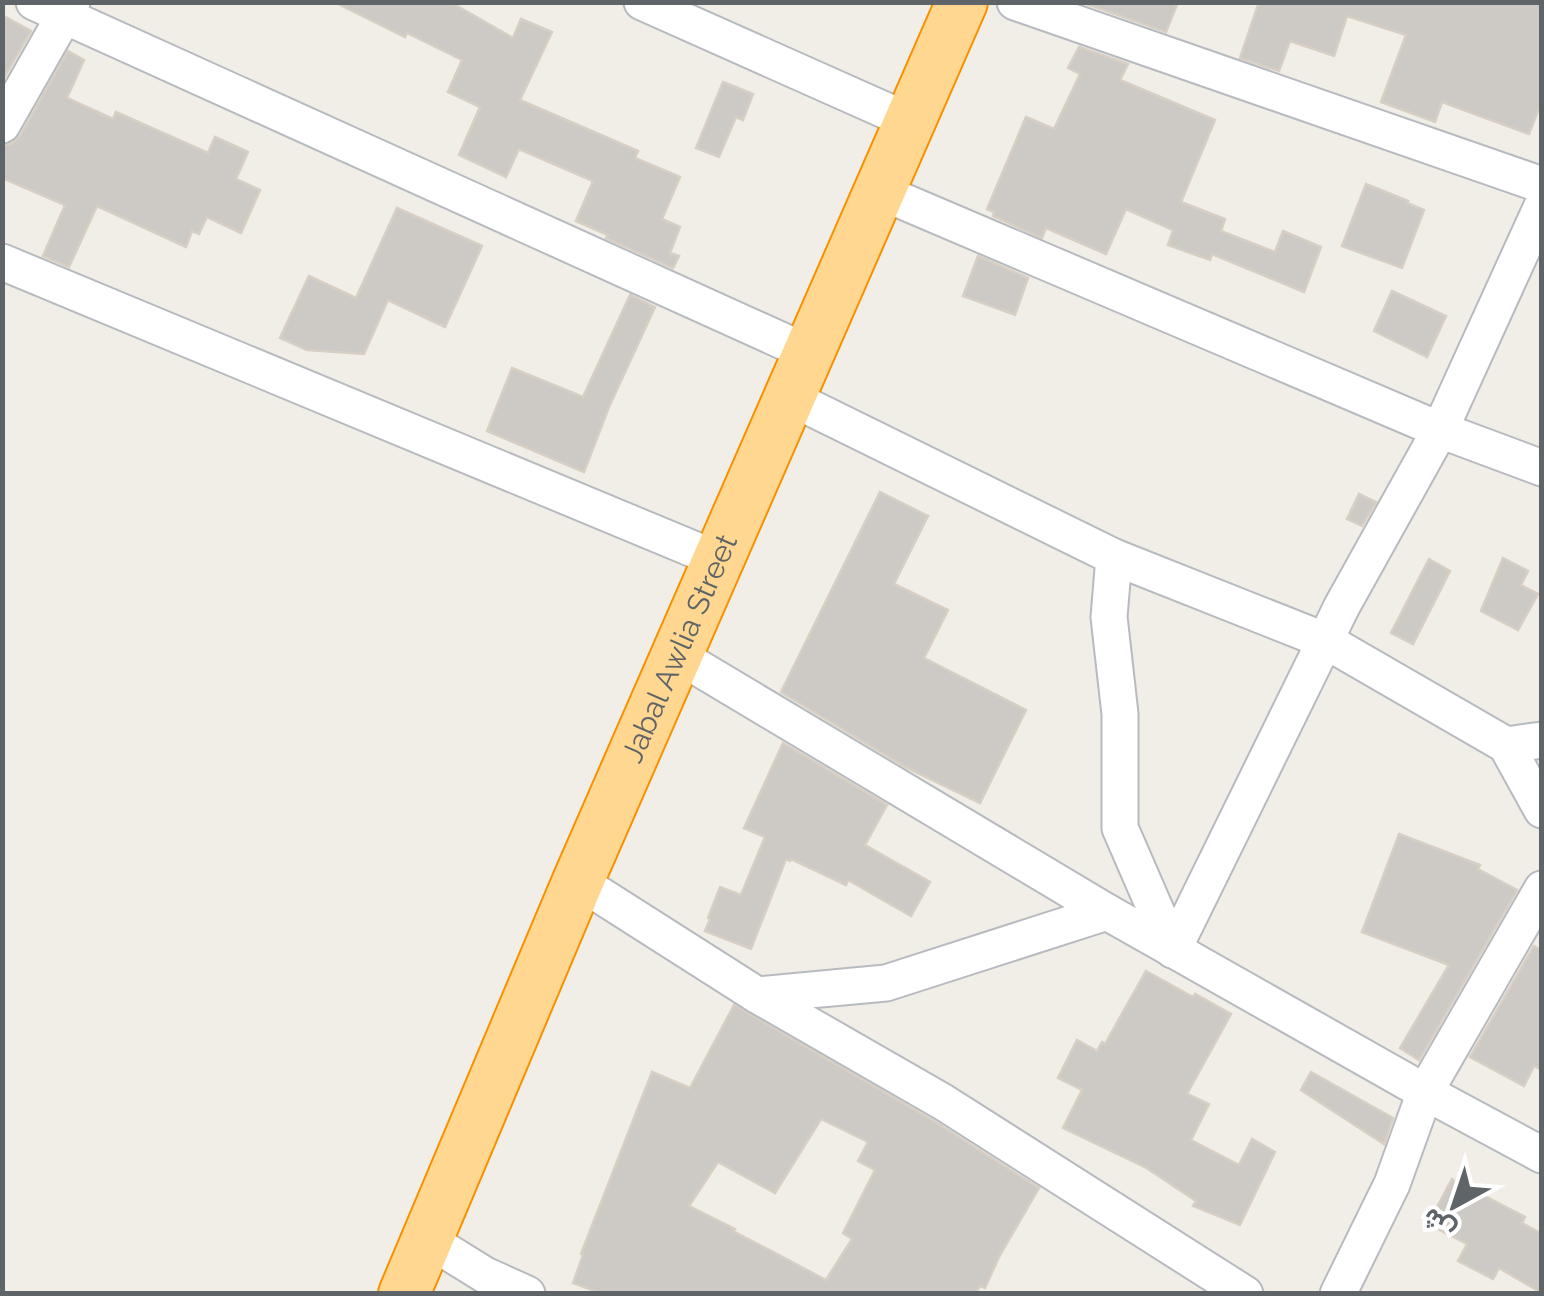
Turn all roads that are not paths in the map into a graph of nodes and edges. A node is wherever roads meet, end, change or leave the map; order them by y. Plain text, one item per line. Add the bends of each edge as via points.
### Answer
1 (642, 2) edge
2 (962, 2) edge
3 (1015, 2) edge
4 (57, 7) edge
5 (908, 122) junction
6 (2, 125) edge
7 (1542, 185) edge
8 (879, 192) junction
9 (1542, 206) edge
10 (2, 262) edge
11 (799, 375) junction
12 (1440, 430) junction
13 (1542, 468) edge
14 (1114, 558) junction
15 (718, 559) junction
16 (1326, 641) junction
17 (677, 655) junction
18 (1542, 740) edge
19 (1506, 745) junction
20 (1542, 760) edge
21 (1542, 810) edge
22 (578, 881) junction
23 (1542, 889) edge
24 (1107, 912) junction
25 (1173, 950) junction
26 (757, 995) junction
27 (1425, 1092) junction
28 (1541, 1153) edge
29 (427, 1239) junction
30 (484, 1284) edge
31 (404, 1294) edge
32 (527, 1294) edge
33 (1245, 1294) edge
34 (1338, 1294) edge

1 - 5 street
2 - 5 highway, Jabal Awlia Street
3 - 7 street
4 - 6 street
4 - 11 street
5 - 8 highway, Jabal Awlia Street
8 - 11 highway, Jabal Awlia Street
8 - 12 street
9 - 12 street
10 - 15 street
11 - 14 street
11 - 15 highway, Jabal Awlia Street
12 - 13 street
12 - 16 street
14 - 16 street
14 - 25 street via 1109,617 1120,714 1120,828
15 - 17 highway, Jabal Awlia Street
16 - 19 street
16 - 25 street
17 - 22 highway, Jabal Awlia Street
17 - 24 street
18 - 19 street
19 - 20 street
19 - 21 street
22 - 26 street
22 - 29 highway, Jabal Awlia Street
23 - 27 street
24 - 25 street
24 - 26 street via 886,983
25 - 27 street
26 - 33 street via 942,1102
27 - 28 street
27 - 34 street via 1392,1184
29 - 30 street
29 - 31 highway, Jabal Awlia Street
30 - 32 street

